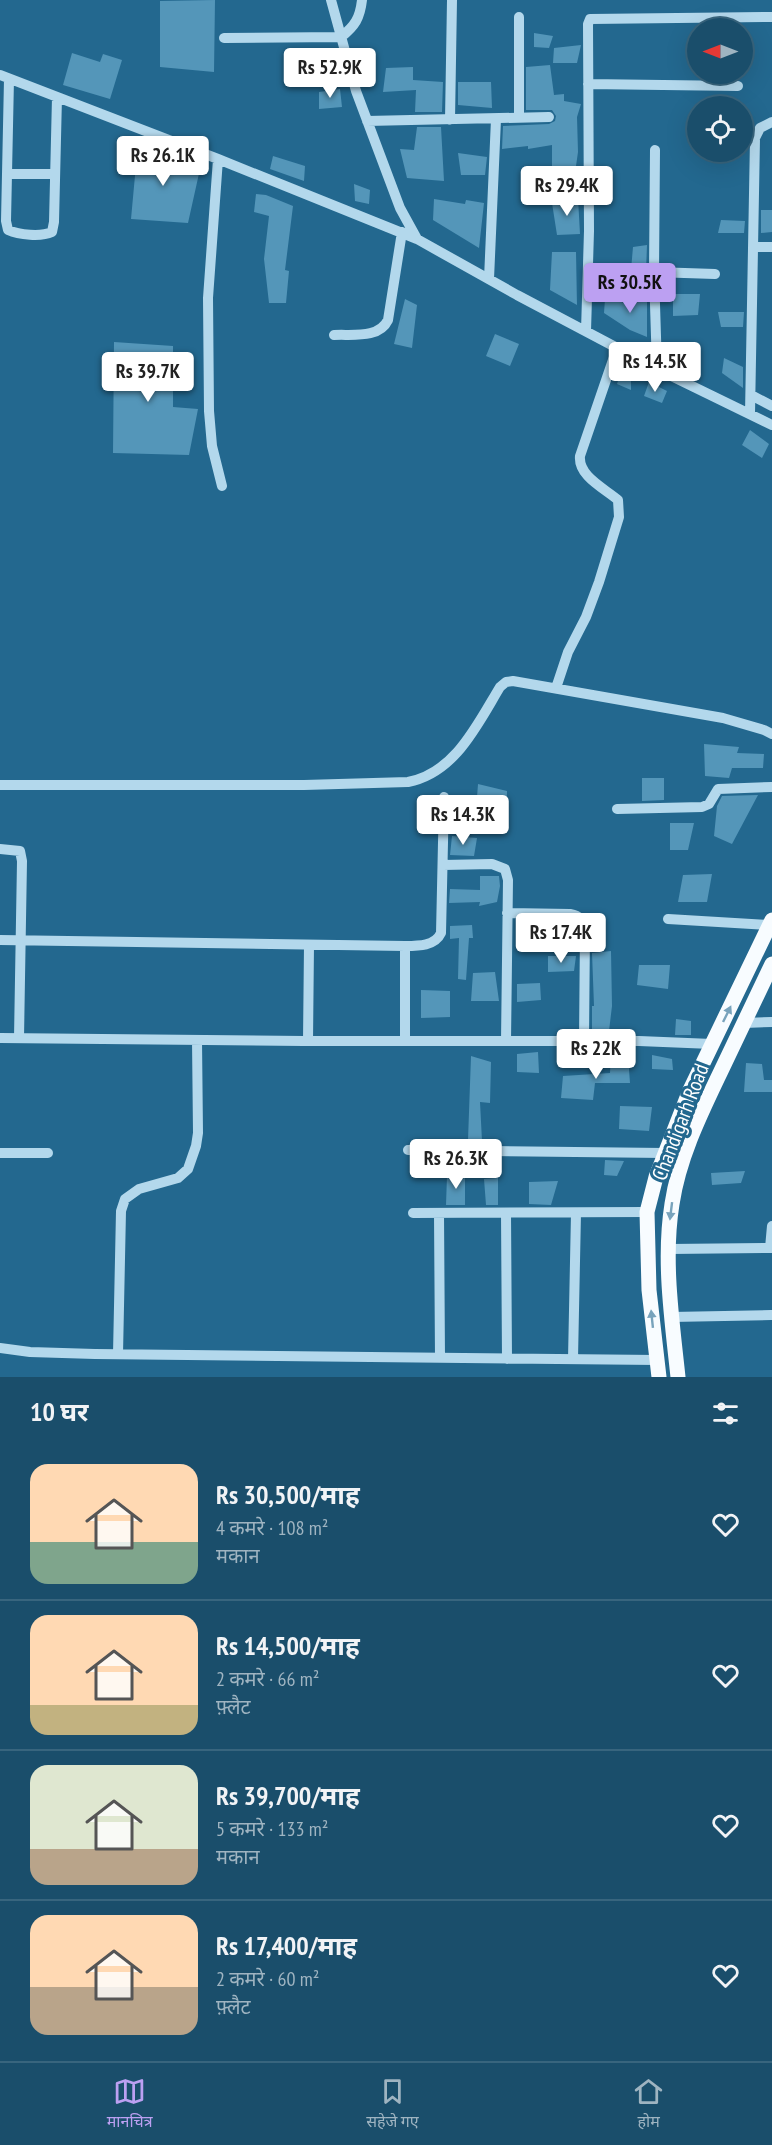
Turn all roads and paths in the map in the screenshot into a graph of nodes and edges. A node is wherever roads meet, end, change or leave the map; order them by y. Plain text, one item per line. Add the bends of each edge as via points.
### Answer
1 (331, 0) edge
2 (362, 0) edge
3 (452, 0) edge
4 (519, 17) dead end
5 (772, 17) edge
6 (341, 37) junction
7 (225, 38) dead end
8 (4, 77) edge
9 (588, 84) junction
10 (738, 86) dead end
11 (57, 97) junction
12 (549, 117) dead end
13 (519, 118) junction
14 (496, 119) junction
15 (450, 120) junction
16 (367, 121) junction
17 (772, 122) edge
18 (655, 150) dead end
19 (218, 159) junction
20 (7, 174) junction
21 (55, 174) junction
22 (402, 232) junction
23 (417, 239) junction
24 (753, 247) junction
25 (772, 247) edge
26 (654, 272) junction
27 (715, 274) dead end
28 (489, 279) junction
29 (586, 332) junction
30 (334, 335) dead end
31 (618, 348) junction
32 (657, 369) junction
33 (751, 395) junction
34 (772, 406) edge
35 (750, 414) junction
36 (772, 424) edge
37 (222, 486) dead end
38 (556, 688) junction
39 (772, 734) edge
40 (0, 785) edge
41 (772, 787) edge
42 (444, 797) dead end
43 (617, 809) dead end
44 (0, 849) edge
45 (443, 865) junction
46 (507, 913) junction
47 (668, 919) dead end
48 (771, 922) edge
49 (0, 940) edge
50 (21, 940) junction
51 (309, 945) junction
52 (405, 946) junction
53 (771, 967) edge
54 (772, 1022) edge
55 (744, 1023) junction
56 (0, 1038) edge
57 (19, 1038) junction
58 (197, 1040) junction
59 (308, 1041) junction
60 (405, 1041) junction
61 (506, 1041) junction
62 (584, 1041) junction
63 (712, 1044) junction
64 (408, 1150) dead end
65 (0, 1153) edge
66 (48, 1153) dead end
67 (665, 1153) junction
68 (647, 1212) junction
69 (413, 1213) dead end
70 (506, 1213) junction
71 (576, 1213) junction
72 (439, 1214) junction
73 (772, 1226) edge
74 (771, 1248) edge
75 (669, 1249) junction
76 (771, 1315) edge
77 (671, 1317) junction
78 (0, 1348) edge
79 (118, 1354) junction
80 (440, 1358) junction
81 (507, 1359) junction
82 (573, 1359) junction
83 (657, 1360) junction
84 (659, 1377) edge
85 (678, 1377) edge

1 - 6 street
2 - 6 street via 354,27
3 - 15 street
4 - 13 street
5 - 9 street via 590,19
6 - 7 street
6 - 16 street
8 - 11 street
8 - 20 street
9 - 10 street
9 - 29 street
11 - 19 street
11 - 21 street
12 - 13 street
13 - 14 street
14 - 15 street
14 - 28 street
15 - 16 street
16 - 23 street via 400,208
17 - 24 street via 760,128 755,138
18 - 26 street
19 - 22 street
19 - 37 street via 208,298 209,411 212,446
20 - 21 street
20 - 21 street via 8,230 47,235 54,222
22 - 23 street
22 - 30 street via 384,328 376,333
23 - 28 street
24 - 25 street
24 - 33 street
26 - 27 street
26 - 32 street
28 - 29 street
29 - 31 street
31 - 32 street
31 - 38 street via 579,464 582,471 618,500 619,517 586,617
32 - 35 street
33 - 34 street
33 - 35 street
35 - 36 street
38 - 39 street via 723,718
38 - 40 street via 506,682 454,756 433,774 408,782
41 - 43 street via 718,789 709,804 702,807
42 - 45 street
44 - 50 street via 20,851
45 - 46 street via 492,864 505,869
45 - 52 street via 438,940
46 - 61 street
46 - 62 street via 570,914 582,919
47 - 48 street
63 -> 48 main road
49 - 50 street
50 - 51 street
50 - 57 street
51 - 52 street
51 - 59 street
52 - 60 street
53 - 55 main road, Chandigarh Road
54 - 55 street
55 -> 75 main road, Chandigarh Road via 680,1170 672,1203
56 - 57 street
57 - 58 street
58 - 59 street
58 - 79 street via 198,1133 188,1169 178,1178 125,1199 121,1211
59 - 60 street
60 - 61 street
61 - 62 street
62 - 63 street
63 - 67 main road
64 - 67 street
65 - 66 street
67 - 68 main road
68 - 71 street
83 -> 68 main road via 649,1290
69 - 72 street
70 - 71 street
70 - 72 street
70 - 81 street
71 - 82 street
72 - 80 street
73 - 74 street
74 - 75 street
75 - 77 main road, Chandigarh Road
76 - 77 street
77 - 85 main road, Chandigarh Road
78 - 79 street
79 - 80 street
80 - 81 street
81 - 82 street
82 - 83 street
83 - 84 main road

